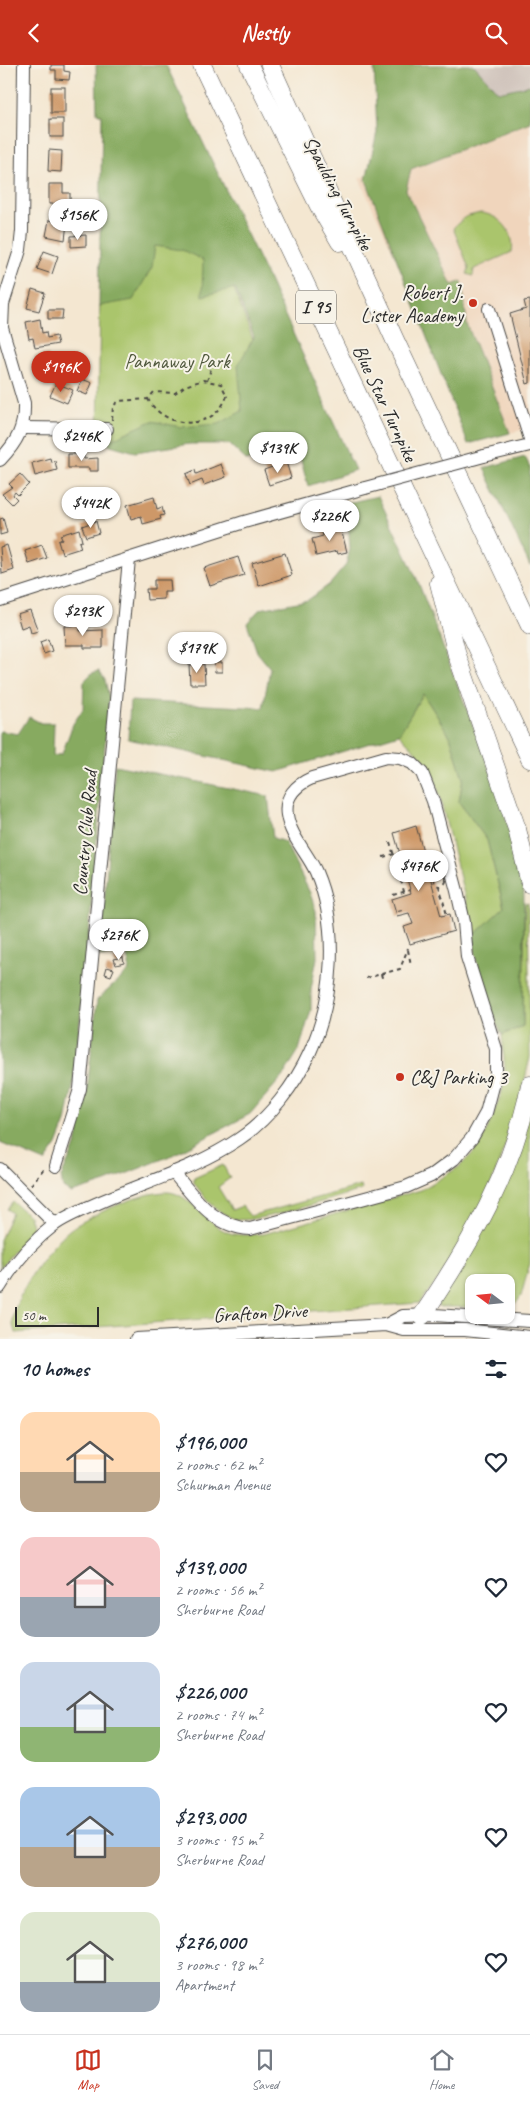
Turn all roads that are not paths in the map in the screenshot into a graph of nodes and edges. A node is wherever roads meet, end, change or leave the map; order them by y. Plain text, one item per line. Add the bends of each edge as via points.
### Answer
1 (24, 65) edge
2 (202, 65) edge
3 (249, 65) edge
4 (270, 65) edge
5 (489, 309) dead end
6 (1, 316) edge
7 (394, 338) junction
8 (105, 426) road end
9 (23, 428) junction
10 (530, 439) edge
11 (530, 445) edge
12 (0, 459) edge
13 (430, 549) junction
14 (129, 559) junction
15 (0, 600) edge
16 (530, 626) edge
17 (530, 759) edge
18 (530, 884) edge
19 (530, 1085) edge
20 (57, 1164) road end
21 (0, 1169) edge
22 (173, 1173) junction
23 (55, 1224) junction
24 (0, 1287) edge
25 (422, 1316) junction
26 (530, 1321) edge
27 (386, 1325) junction
28 (530, 1337) edge
29 (136, 1339) edge

1 - 6 street via 20,250
2 - 13 highway, Blue Star Turnpike / I 95
3 - 7 highway, Spaulding Turnpike via 319,206
4 - 7 highway, Blue Star Turnpike
5 - 10 street
6 - 9 street via 24,403
7 - 16 highway, Blue Star Turnpike
8 - 9 street
9 - 12 street
11 - 14 street, bridge via 244,522
13 - 17 highway, Blue Star Turnpike / I 95
13 - 18 highway via 457,655 517,829
14 - 15 street
14 - 20 street, Country Club Road via 81,1080 76,1107
19 - 25 highway via 517,1136 492,1201
21 - 23 street
22 - 22 street via 216,1153 259,1123 282,1097 308,1056 322,1019 329,975 330,921 316,874 292,830 287,803 301,783 312,778 386,757 412,763 422,773 433,801 464,922 467,957 496,1049 494,1088 486,1113 464,1149 425,1179 259,1227 240,1228 223,1223
22 - 23 street
23 - 24 street via 10,1269
25 - 26 street, Grafton Drive
25 - 27 street, Grafton Drive via 403,1316
27 - 28 street, Grafton Drive via 404,1330
27 - 29 street, Grafton Drive

